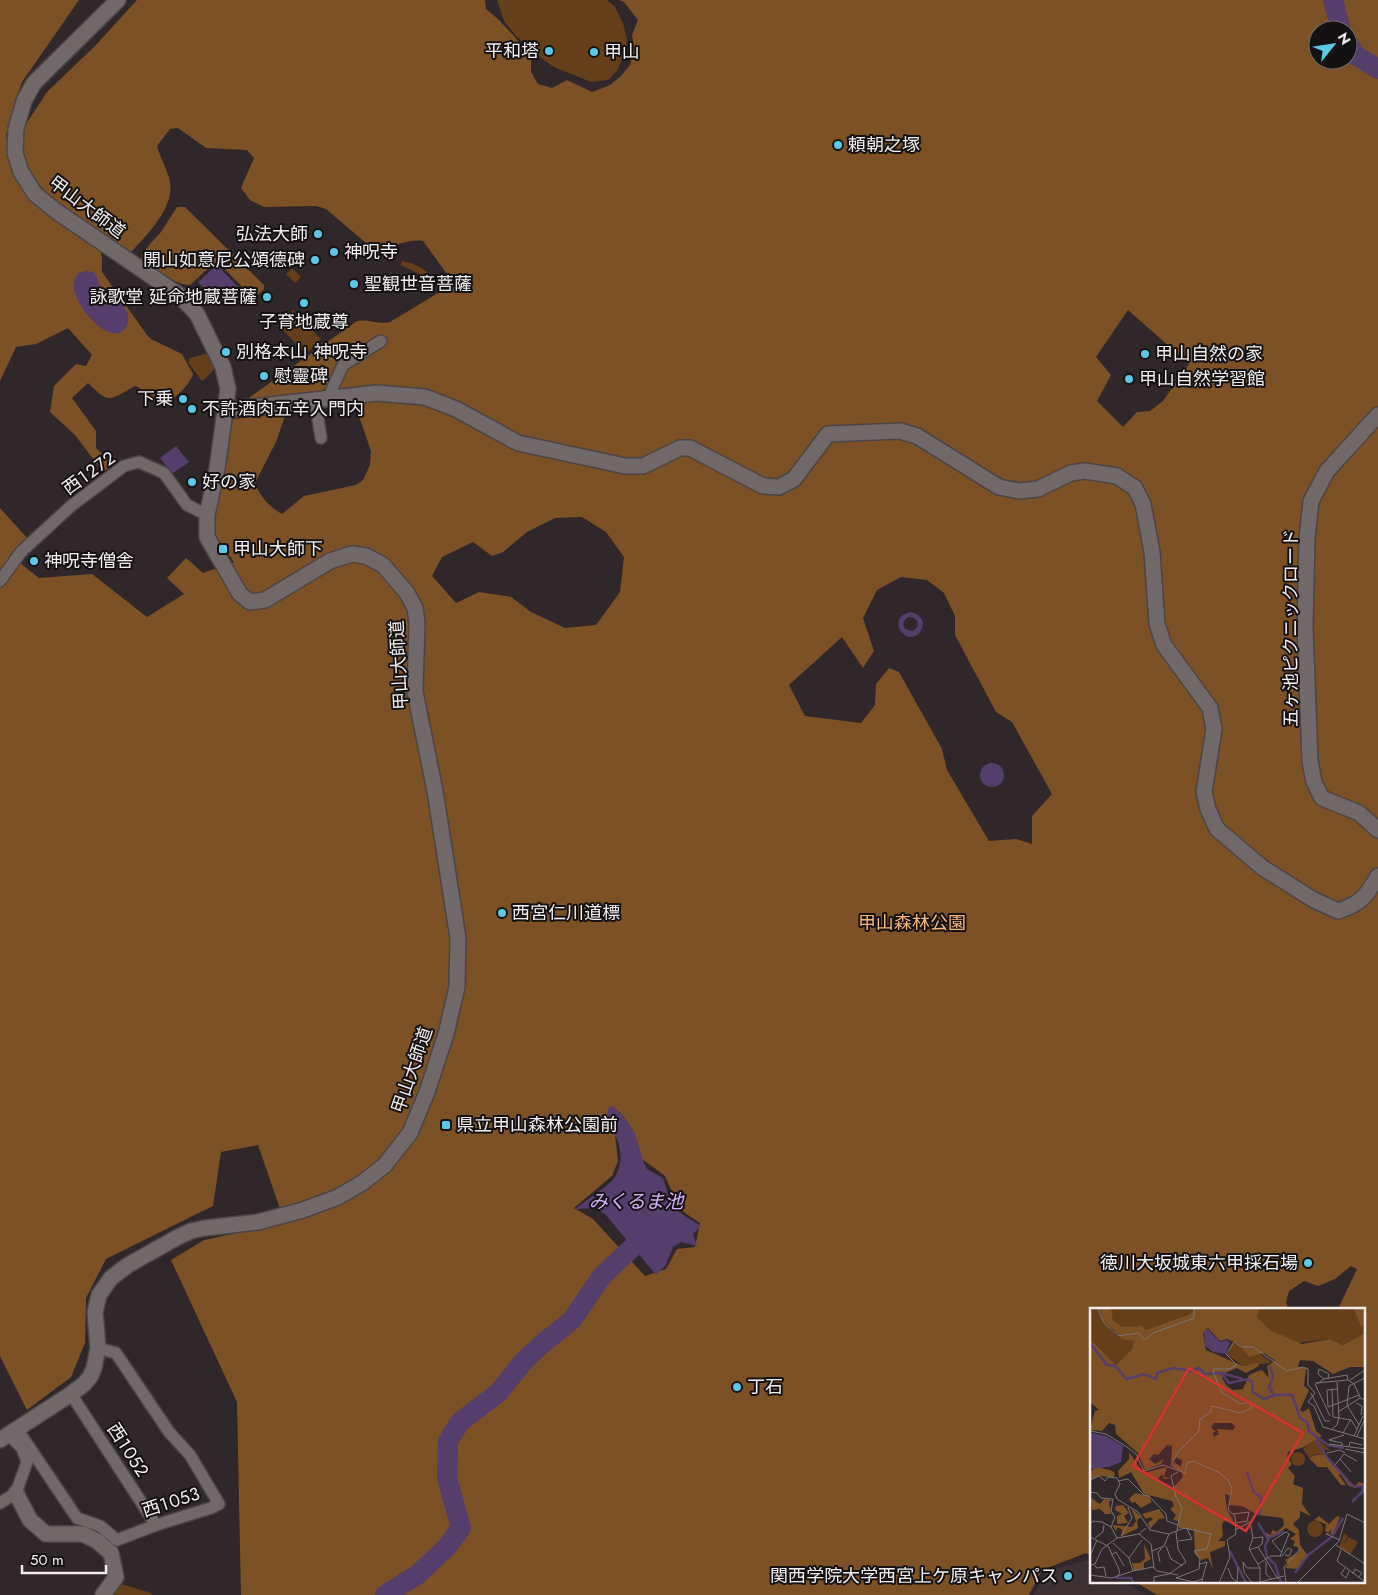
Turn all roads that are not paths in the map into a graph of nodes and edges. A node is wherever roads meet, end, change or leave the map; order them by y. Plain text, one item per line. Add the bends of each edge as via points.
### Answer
1 (118, 0) edge
2 (381, 341) dead end
3 (322, 399) junction
4 (226, 410) junction
5 (1378, 415) edge
6 (321, 438) dead end
7 (207, 515) junction
8 (0, 581) edge
9 (1378, 830) edge
10 (1378, 876) edge
11 (98, 1348) junction
12 (71, 1394) junction
13 (9, 1435) edge
14 (16, 1493) junction
15 (0, 1503) edge
16 (156, 1525) junction
17 (103, 1595) edge

1 - 4 street, 甲山大師道 via 34,84 24,101 16,129 18,163 35,194 179,295 197,314 223,367 228,389
2 - 3 street via 343,365
3 - 4 street
3 - 6 street
3 - 10 street via 376,393 426,397 456,409 518,443 625,466 643,466 680,448 690,448 762,486 780,487 794,480 828,434 900,430 917,436 999,487 1012,490 1038,489 1070,473 1085,471 1117,476 1134,488 1143,504 1152,552 1157,624 1164,645 1210,708 1214,729 1204,792 1217,829 1263,868 1338,911 1353,906 1369,893
4 - 7 street, 甲山大師道
5 - 9 street, 五ヶ池ピクニックロード via 1327,471 1311,500 1305,626 1310,761 1314,782 1322,798 1359,813
7 - 8 street, 西１２７２ via 187,505 164,473 139,462 124,466 72,506 21,552
7 - 11 street, 甲山大師道 via 207,537 240,594 250,602 265,600 330,561 352,554 366,556 383,565 411,600 417,623 415,692 435,791 458,938 457,987 427,1092 410,1132 384,1166 338,1197 258,1222 191,1232 128,1265 111,1278 100,1295 95,1312
11 - 12 street, 甲山大師道 via 90,1377
11 - 16 street, 西１０５３ via 116,1353 168,1432 190,1455 219,1504
12 - 13 street, 甲山大師道
12 - 16 street, 西１０５２
13 - 14 street via 22,1448 27,1462
13 - 16 street, 西１０５３ via 77,1518 100,1526 116,1540
14 - 15 street
14 - 17 street via 30,1520 46,1534 83,1534 110,1553 116,1577

